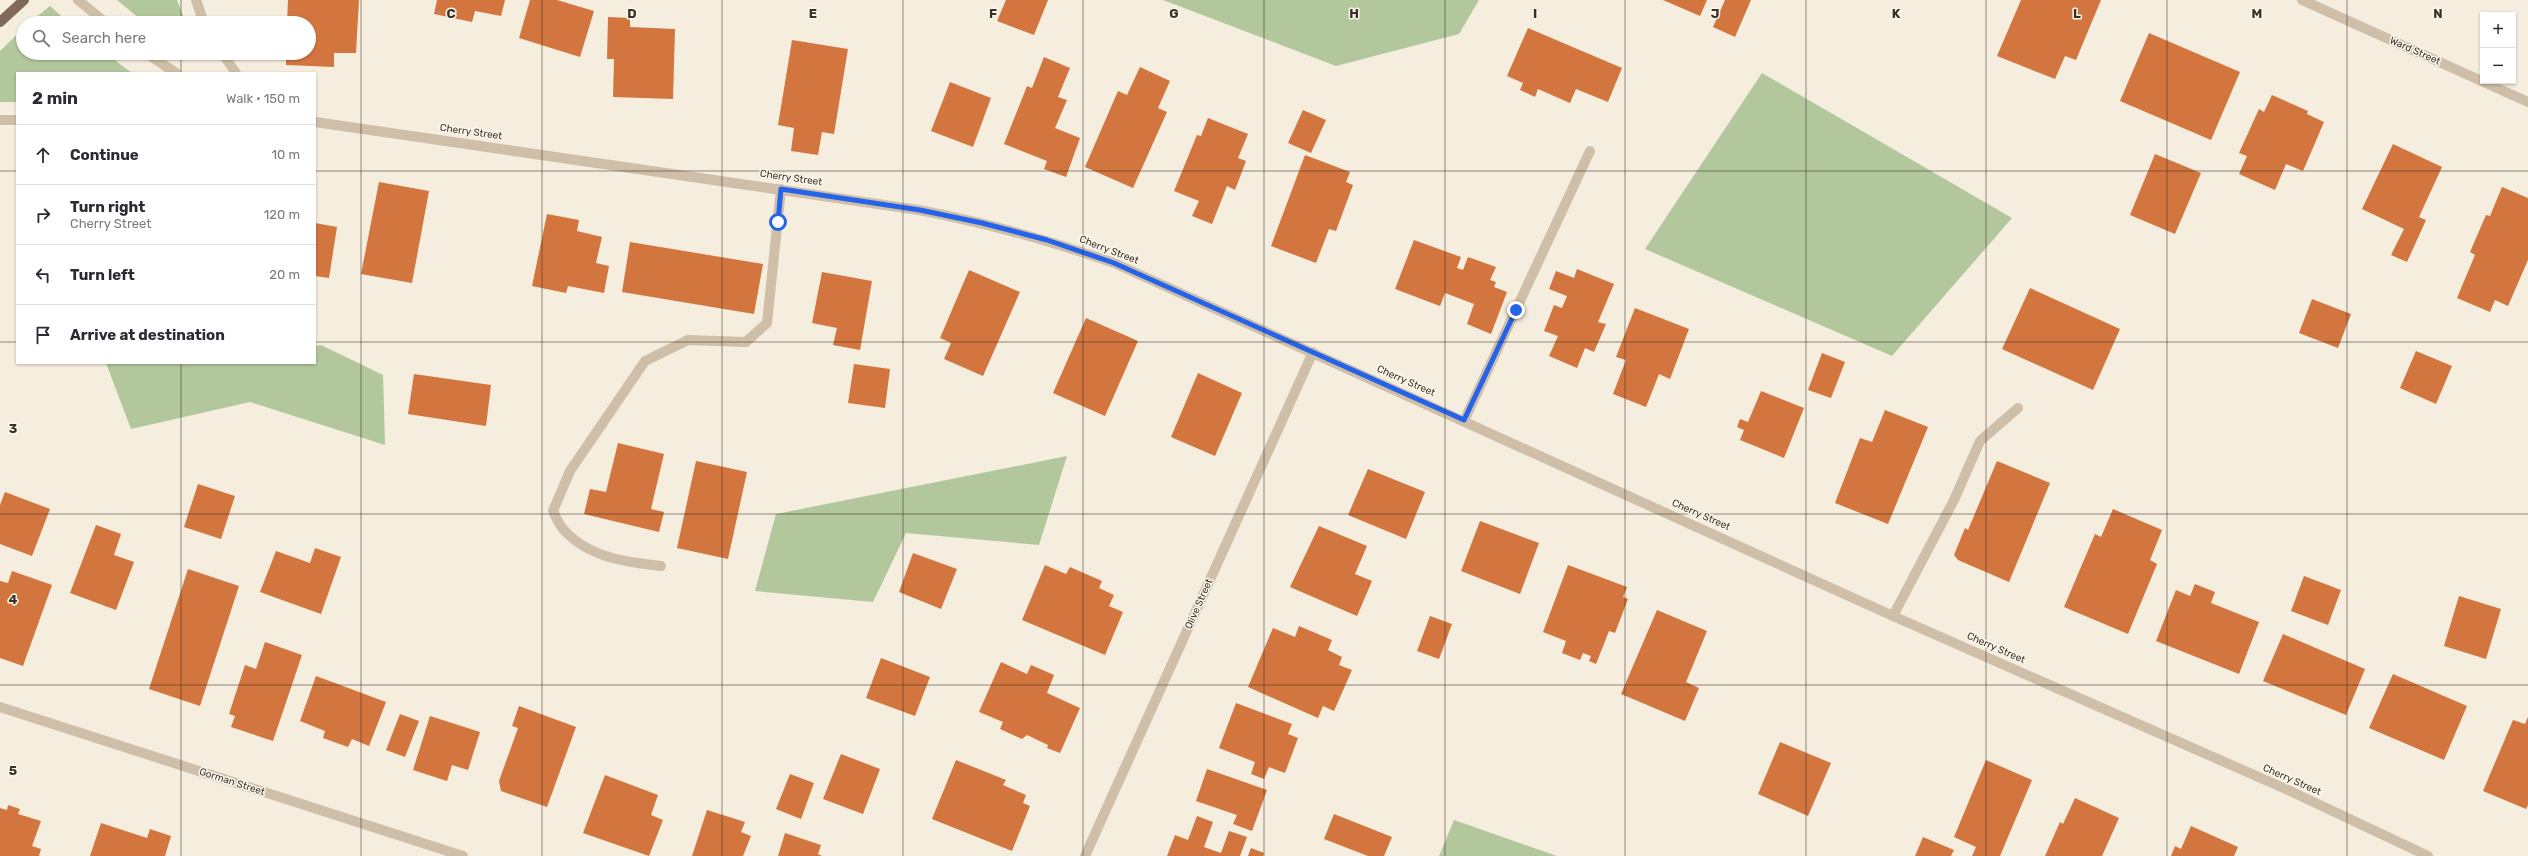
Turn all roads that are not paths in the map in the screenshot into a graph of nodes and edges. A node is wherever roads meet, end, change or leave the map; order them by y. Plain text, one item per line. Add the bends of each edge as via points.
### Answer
1 (24, 0) edge
2 (78, 0) edge
3 (196, 0) edge
4 (2302, 0) edge
5 (97, 16) edge
6 (202, 16) edge
7 (0, 22) edge
8 (156, 60) edge
9 (227, 60) edge
10 (174, 72) edge
11 (235, 72) edge
12 (2528, 102) edge
13 (0, 120) edge
14 (16, 120) edge
15 (316, 122) edge
16 (1590, 151) dead end
17 (781, 189) junction
18 (1313, 352) junction
19 (2018, 408) dead end
20 (1464, 420) junction
21 (661, 566) dead end
22 (1893, 616) junction
23 (0, 707) edge
24 (463, 856) edge
25 (1085, 856) edge
26 (2428, 856) edge

1 - 7 main road
2 - 5 street
3 - 6 street
4 - 12 street, Ward Street
8 - 10 street
9 - 11 street
13 - 14 street
15 - 17 street, Cherry Street
16 - 20 street
17 - 18 street, Cherry Street via 920,210 1047,240 1114,263
17 - 21 street via 767,322 746,342 688,340 645,361 570,471 553,511 563,530 591,550 622,561
18 - 20 street, Cherry Street
18 - 25 street, Olive Street
19 - 22 street via 1980,441 1954,500
20 - 22 street, Cherry Street
22 - 26 street, Cherry Street via 2288,790
23 - 24 street, Gorman Street

